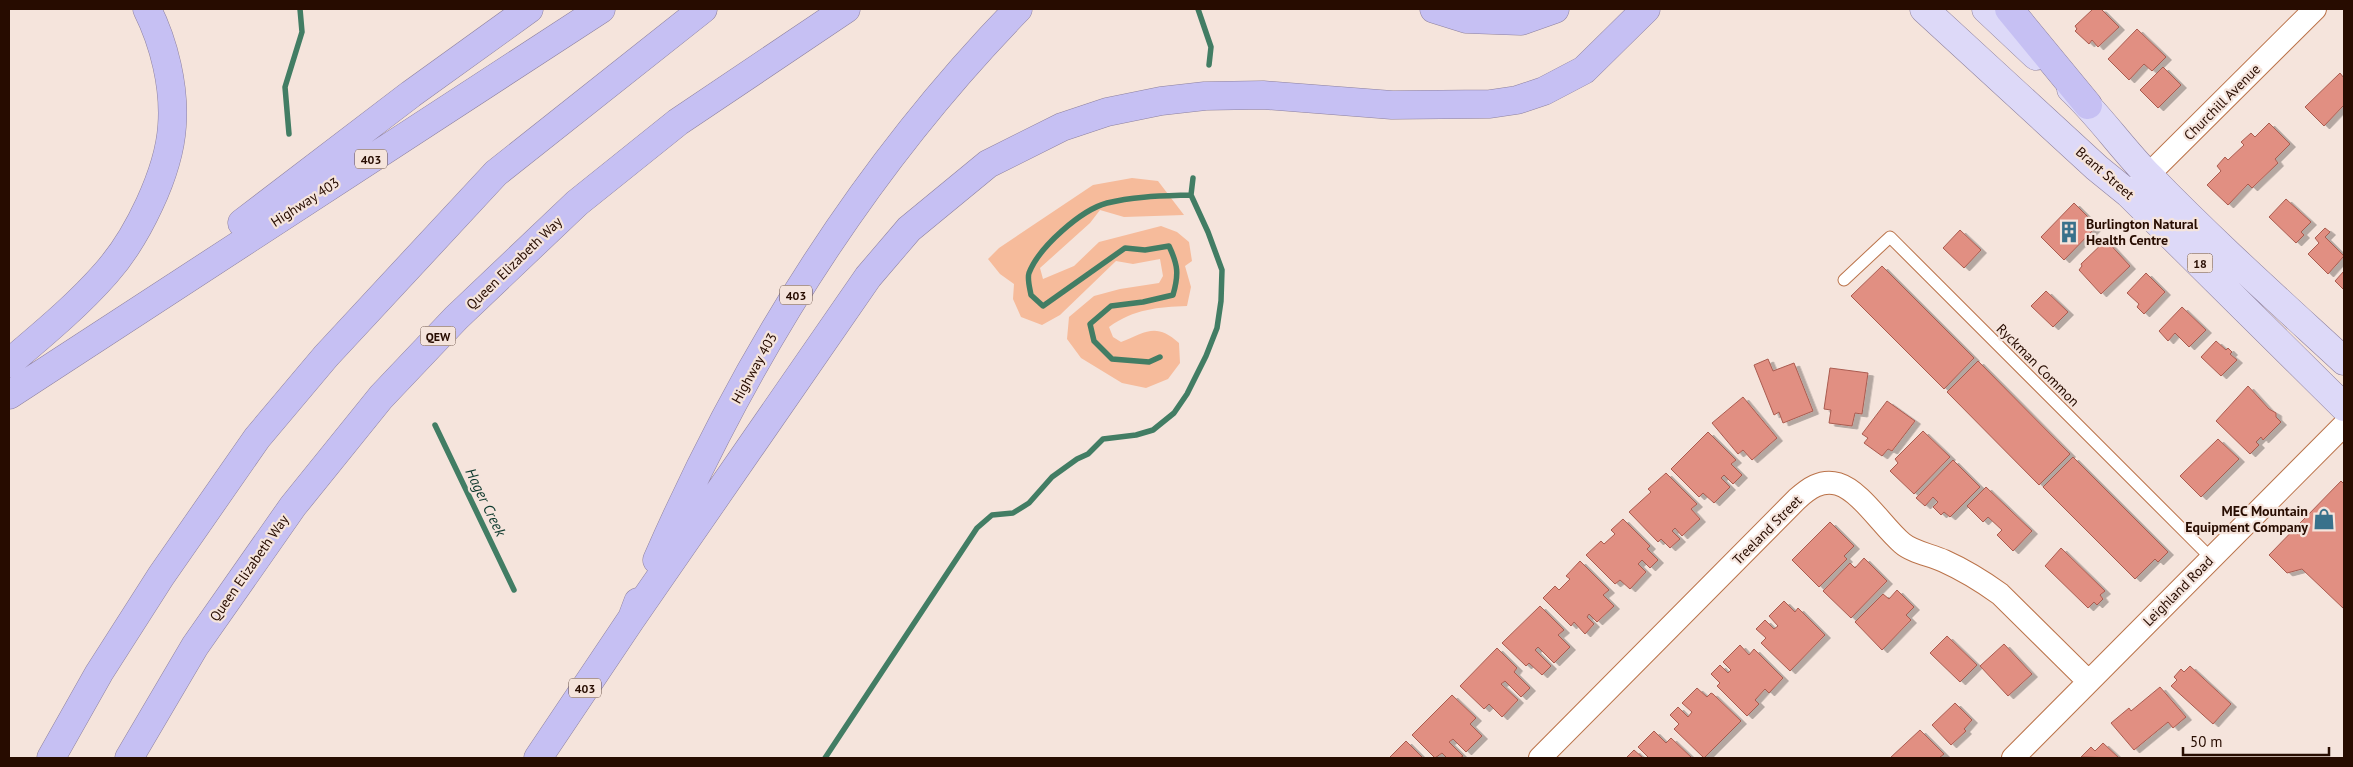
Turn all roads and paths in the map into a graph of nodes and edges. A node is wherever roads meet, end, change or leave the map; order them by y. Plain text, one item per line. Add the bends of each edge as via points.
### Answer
1 (147, 9) edge
2 (529, 9) edge
3 (602, 9) edge
4 (703, 9) edge
5 (846, 9) edge
6 (1018, 9) edge
7 (1434, 9) edge
8 (1555, 9) edge
9 (1646, 9) edge
10 (1924, 9) edge
11 (1986, 9) edge
12 (2009, 9) edge
13 (2315, 9) edge
14 (2088, 105) junction
15 (2139, 185) junction
16 (1844, 280) dead end
17 (139, 308) junction
18 (2344, 361) edge
19 (9, 363) edge
20 (9, 395) edge
21 (2344, 406) edge
22 (2344, 425) edge
23 (2211, 558) junction
24 (632, 618) junction
25 (2088, 682) junction
26 (51, 758) edge
27 (129, 758) edge
28 (538, 758) edge
29 (1540, 758) edge
30 (2013, 758) edge

1 - 19 highway via 158,32 171,88 172,126 166,162 137,230 107,272 73,308
2 - 17 highway via 411,94 179,271
3 - 17 highway, Highway 403 / 403
4 - 26 highway via 496,173 326,356 258,438 162,576 99,673
5 - 27 highway, Queen Elizabeth Way / QEW via 678,122 577,203 456,318 381,397 292,506 195,646
6 - 24 highway, Highway 403 / 403 via 947,85 867,189 784,313 691,484
7 - 8 highway via 1466,18 1521,21
9 - 24 highway via 1584,70 1544,91 1517,100 1490,104 1392,105 1263,95 1161,101 1107,112 1062,127 988,164 909,229 868,277
10 - 15 main road, Brant Street / 18 via 2096,168
11 - 14 main road, Brant Street / 18
12 - 14 highway
13 - 15 street, Churchill Avenue
14 - 15 main road, Brant Street / 18
15 - 18 main road, Brant Street / 18 via 2231,258
15 - 21 main road, Brant Street / 18
16 - 23 lane, Ryckman Common via 1890,237
17 - 20 highway, Highway 403 / 403
22 - 23 street, Leighland Road
23 - 25 street, Leighland Road
24 - 28 highway, Highway 403 / 403
25 - 29 street, Treeland Street via 1984,582 1942,560 1903,545 1850,490 1836,484 1820,484 1797,499
25 - 30 street, Leighland Road

